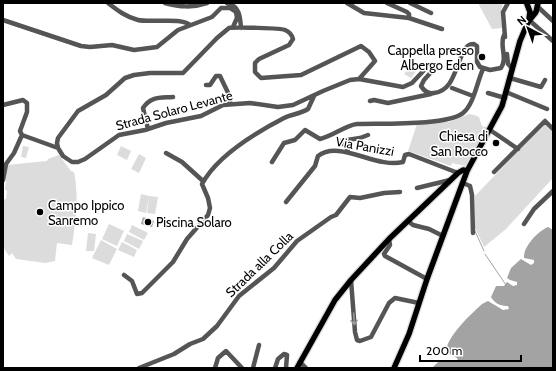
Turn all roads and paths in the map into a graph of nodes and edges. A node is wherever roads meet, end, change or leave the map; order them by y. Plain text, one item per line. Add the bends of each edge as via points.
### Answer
1 (108, 3) edge
2 (165, 3) edge
3 (207, 3) edge
4 (227, 3) edge
5 (347, 3) edge
6 (386, 3) edge
7 (410, 3) edge
8 (508, 3) edge
9 (531, 8) edge
10 (431, 13) dead end
11 (409, 18) junction
12 (3, 20) edge
13 (529, 21) junction
14 (553, 21) edge
15 (170, 22) junction
16 (190, 25) junction
17 (233, 27) junction
18 (241, 28) junction
19 (182, 29) junction
20 (442, 29) dead end
21 (504, 35) junction
22 (361, 40) dead end
23 (553, 41) edge
24 (361, 46) junction
25 (512, 68) junction
26 (483, 69) junction
27 (510, 78) junction
28 (359, 79) junction
29 (545, 80) dead end
30 (206, 85) dead end
31 (452, 88) dead end
32 (488, 93) dead end
33 (431, 94) junction
34 (506, 95) junction
35 (314, 96) junction
36 (473, 96) junction
37 (173, 97) dead end
38 (370, 101) dead end
39 (228, 104) junction
40 (3, 105) edge
41 (547, 109) dead end
42 (148, 129) junction
43 (553, 129) edge
44 (490, 130) junction
45 (22, 135) junction
46 (368, 135) dead end
47 (58, 148) junction
48 (518, 149) junction
49 (348, 152) junction
50 (166, 153) dead end
51 (272, 162) dead end
52 (467, 171) junction
53 (494, 172) dead end
54 (458, 173) junction
55 (3, 180) edge
56 (450, 180) junction
57 (203, 181) junction
58 (463, 183) junction
59 (417, 188) dead end
60 (553, 191) edge
61 (400, 192) dead end
62 (286, 202) dead end
63 (408, 221) junction
64 (524, 224) dead end
65 (473, 233) dead end
66 (443, 236) junction
67 (389, 239) junction
68 (124, 275) dead end
69 (427, 279) junction
70 (351, 280) junction
71 (419, 303) junction
72 (258, 345) dead end
73 (300, 362) junction
74 (139, 368) edge
75 (215, 368) edge
76 (242, 368) edge
77 (253, 368) edge
78 (275, 368) edge
79 (286, 368) edge
80 (297, 368) edge
81 (306, 368) edge
82 (394, 368) edge

1 - 15 street via 131,18 148,22
2 - 3 street via 196,6
4 - 18 street via 235,6 239,12
5 - 11 street via 364,12
6 - 11 street via 407,12
7 - 10 street
8 - 21 street via 503,12
9 - 13 main road
9 - 14 street
11 - 20 street
12 - 19 street via 81,46 112,45 134,50 157,47
13 - 23 street
13 - 25 main road
15 - 16 street via 184,22
15 - 19 street
16 - 17 street via 212,17 225,7 233,9 236,14
16 - 19 street
17 - 18 street
17 - 47 street via 220,34 183,73 134,75 78,111 58,138
18 - 24 street via 281,28 292,37 289,45 256,63 255,72 263,78 301,75
21 - 25 street via 508,64
21 - 26 street via 502,67 495,70
22 - 24 street
24 - 28 street via 370,52 374,61
25 - 27 main road
26 - 33 street via 477,65 478,46 468,45 450,83 439,92
26 - 36 street
27 - 29 street via 541,87
27 - 34 main road
28 - 33 street, Strada Solaro Levante via 403,87 412,83 429,65 433,70 421,86
28 - 35 street, Strada Solaro Levante via 350,80
30 - 39 street via 210,85 216,76 220,76 231,99
31 - 36 street
32 - 34 street
33 - 38 street via 388,103
34 - 41 street
34 - 44 main road
35 - 39 street, Strada Solaro Levante via 287,106
35 - 57 street via 308,110 283,118 250,137 221,161
36 - 51 street via 463,113 450,119 356,124 322,139 316,138 306,130 295,140 284,142
37 - 42 street via 153,98 148,101 143,108
39 - 42 street, Strada Solaro Levante via 201,116
40 - 45 street via 23,100 27,103 27,112 20,131
42 - 47 street, Strada Solaro Levante via 119,135 78,162 66,159
43 - 48 street via 545,121
44 - 48 street
44 - 52 main road
45 - 47 street
45 - 55 street via 6,164
46 - 49 street via 341,141
48 - 53 street
49 - 54 street, Via Panizzi via 379,161 399,163 409,154
49 - 62 street, Via Panizzi via 330,150 316,158 314,166
50 - 57 street via 182,162
52 - 54 main road via 462,170
52 - 58 main road
54 - 56 main road
56 - 59 street
56 - 63 main road
57 - 68 street via 202,187 210,208 208,215 187,239 173,262 139,294 132,281
58 - 65 street via 470,186 472,195
58 - 66 main road
60 - 64 street via 534,209
61 - 74 street, Strada alla Colla via 350,197 336,215 297,241 277,265 239,296 217,326 203,339
63 - 66 street
63 - 67 main road
66 - 69 main road
67 - 69 street via 390,245 384,255
67 - 70 main road
69 - 71 main road
70 -> 71 street via 357,340 371,337 389,303 395,298
70 - 73 main road via 335,300
71 - 82 main road via 410,332
72 - 77 street
73 - 80 main road
73 - 81 street
75 - 76 street via 218,358 225,351 233,356
78 - 79 street via 278,359 284,354 288,357

